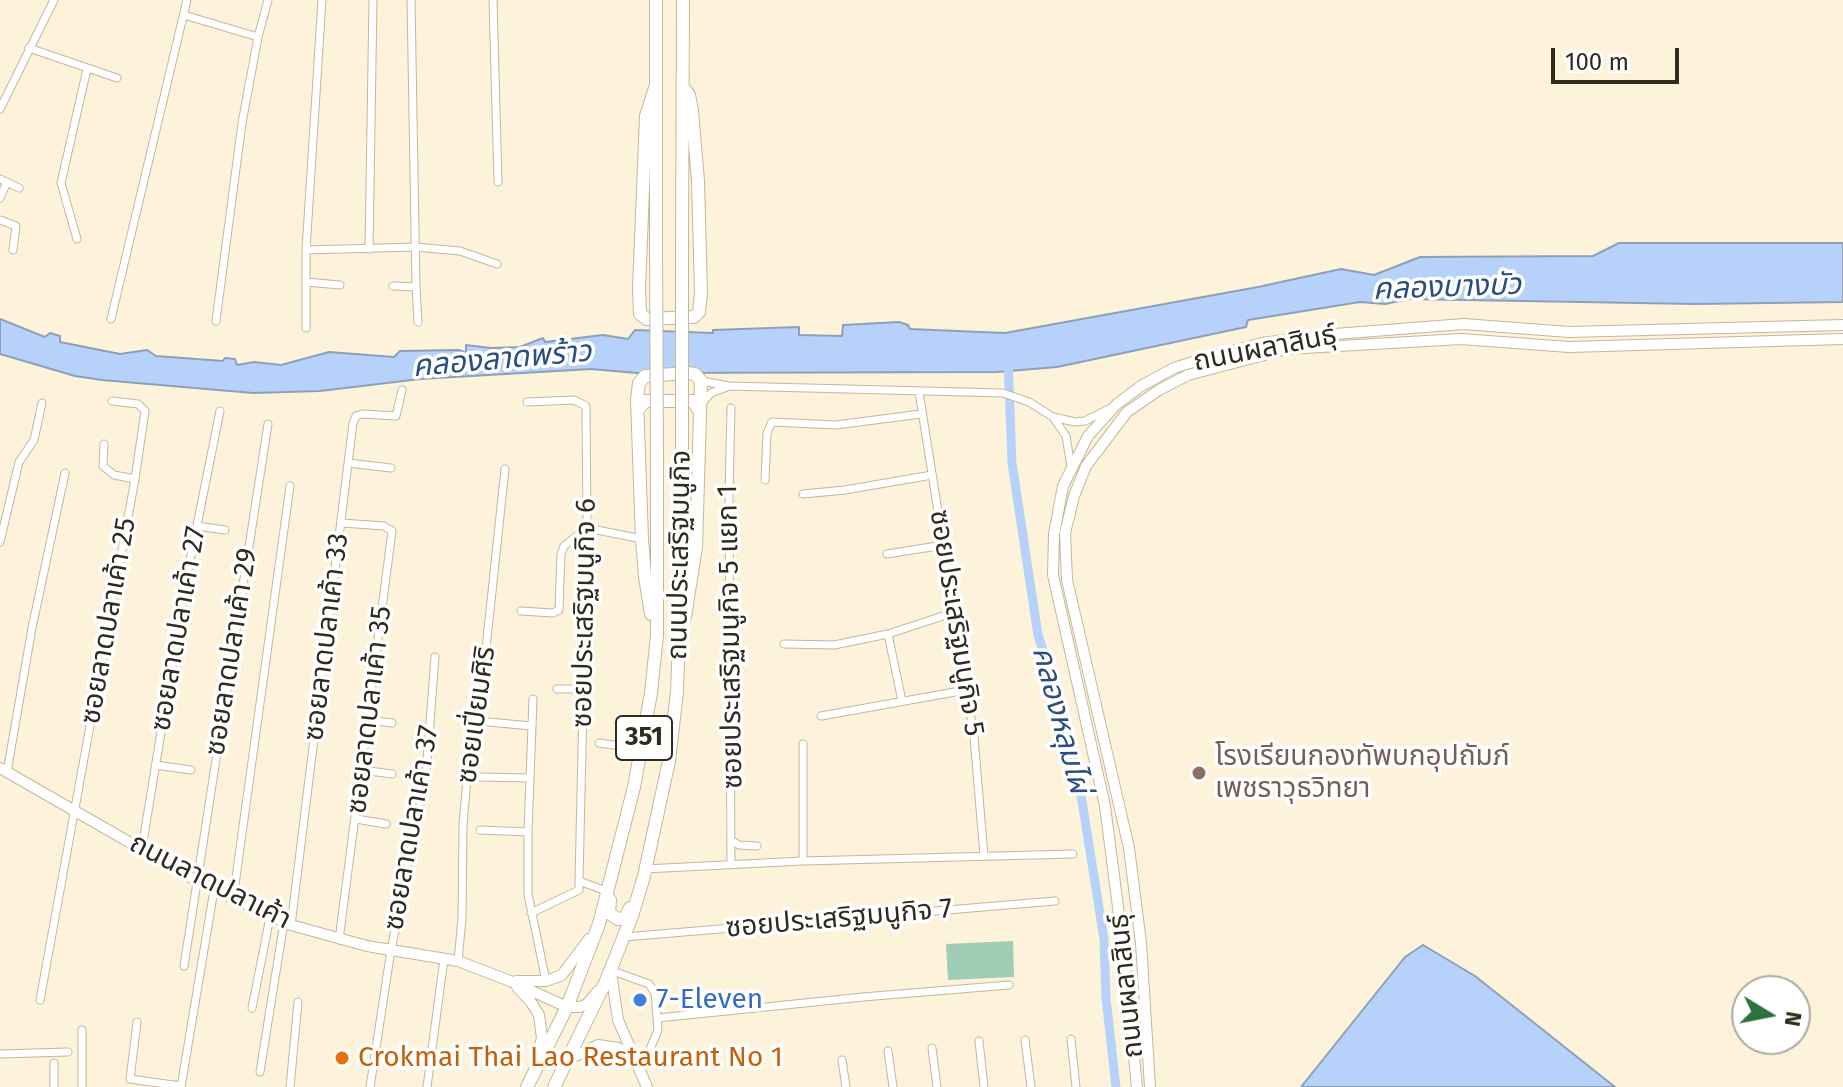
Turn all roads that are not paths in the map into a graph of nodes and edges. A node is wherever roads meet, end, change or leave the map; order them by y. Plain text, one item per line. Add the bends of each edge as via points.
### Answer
1 (54, 0) edge
2 (187, 0) edge
3 (268, 0) edge
4 (322, 0) edge
5 (373, 0) edge
6 (411, 0) edge
7 (493, 0) edge
8 (656, 0) edge
9 (683, 0) edge
10 (184, 15) junction
11 (258, 37) junction
12 (29, 48) junction
13 (87, 69) junction
14 (117, 78) dead end
15 (683, 87) junction
16 (655, 88) junction
17 (0, 109) edge
18 (3, 181) edge
19 (498, 182) dead end
20 (19, 188) dead end
21 (0, 198) edge
22 (0, 220) edge
23 (77, 239) dead end
24 (415, 247) junction
25 (369, 249) junction
26 (13, 250) dead end
27 (306, 250) junction
28 (497, 264) dead end
29 (306, 282) junction
30 (340, 285) dead end
31 (393, 286) dead end
32 (416, 287) junction
33 (111, 319) dead end
34 (216, 321) dead end
35 (418, 322) dead end
36 (1843, 325) edge
37 (306, 328) dead end
38 (1642, 329) junction
39 (1843, 339) edge
40 (1642, 346) junction
41 (701, 381) junction
42 (729, 386) junction
43 (402, 390) dead end
44 (919, 392) junction
45 (112, 401) dead end
46 (527, 402) dead end
47 (42, 403) dead end
48 (1117, 404) junction
49 (700, 408) junction
50 (731, 408) dead end
51 (638, 410) junction
52 (220, 411) dead end
53 (921, 414) junction
54 (1053, 417) junction
55 (268, 424) dead end
56 (104, 444) dead end
57 (348, 463) junction
58 (1071, 467) junction
59 (391, 468) dead end
60 (505, 469) dead end
61 (65, 473) dead end
62 (932, 475) junction
63 (135, 479) junction
64 (765, 480) dead end
65 (290, 486) dead end
66 (803, 494) dead end
67 (342, 523) junction
68 (197, 526) junction
69 (587, 528) junction
70 (225, 530) dead end
71 (642, 539) junction
72 (0, 542) edge
73 (944, 545) junction
74 (887, 554) dead end
75 (521, 611) dead end
76 (955, 612) junction
77 (888, 634) junction
78 (657, 635) junction
79 (679, 636) junction
80 (784, 644) dead end
81 (435, 657) dead end
82 (557, 689) dead end
83 (583, 689) junction
84 (966, 690) junction
85 (533, 699) dead end
86 (902, 701) junction
87 (821, 716) dead end
88 (368, 720) junction
89 (489, 722) dead end
90 (392, 723) dead end
91 (531, 726) junction
92 (599, 743) dead end
93 (803, 744) dead end
94 (642, 749) junction
95 (155, 765) junction
96 (3, 770) edge
97 (191, 770) dead end
98 (362, 770) junction
99 (392, 774) dead end
100 (477, 777) dead end
101 (529, 778) junction
102 (75, 810) junction
103 (356, 819) junction
104 (386, 824) dead end
105 (480, 830) dead end
106 (528, 832) junction
107 (732, 841) junction
108 (757, 846) dead end
109 (142, 848) junction
110 (1073, 854) dead end
111 (984, 856) junction
112 (617, 860) junction
113 (803, 861) junction
114 (731, 865) junction
115 (645, 872) junction
116 (197, 881) junction
117 (579, 881) junction
118 (214, 890) junction
119 (609, 892) junction
120 (233, 899) junction
121 (1055, 901) dead end
122 (531, 913) junction
123 (270, 917) junction
124 (288, 924) junction
125 (599, 924) junction
126 (624, 937) junction
127 (339, 940) junction
128 (391, 950) junction
129 (444, 959) junction
130 (458, 961) junction
131 (184, 966) dead end
132 (608, 976) junction
133 (510, 981) junction
134 (546, 981) junction
135 (1009, 985) dead end
136 (40, 1000) dead end
137 (298, 1002) dead end
138 (567, 1007) junction
139 (252, 1008) dead end
140 (658, 1018) junction
141 (137, 1022) dead end
142 (82, 1030) dead end
143 (1071, 1039) dead end
144 (1025, 1040) dead end
145 (979, 1041) dead end
146 (932, 1048) dead end
147 (888, 1051) dead end
148 (68, 1052) dead end
149 (0, 1054) edge
150 (635, 1056) junction
151 (569, 1059) junction
152 (842, 1060) dead end
153 (54, 1063) dead end
154 (641, 1071) junction
155 (260, 1072) dead end
156 (530, 1082) edge
157 (129, 1083) edge
158 (54, 1087) edge
159 (82, 1087) edge
160 (181, 1087) edge
161 (290, 1087) edge
162 (370, 1087) edge
163 (427, 1087) edge
164 (554, 1087) edge
165 (647, 1087) edge
166 (846, 1087) edge
167 (893, 1087) edge
168 (937, 1087) edge
169 (984, 1087) edge
170 (1031, 1087) edge
171 (1076, 1087) edge
172 (1137, 1087) edge
173 (1150, 1087) edge

1 - 12 street
2 - 10 street
3 - 11 street
4 - 27 street
5 - 25 street
6 - 24 street
7 - 19 street
8 - 16 main road, ถนนประเสริฐมนูกิจ / 351
9 - 15 main road, ถนนประเสริฐมนูกิจ / 351
10 - 11 street
10 - 33 street
11 - 34 street
12 - 13 street
12 - 17 street
13 - 14 street
13 - 23 street via 61,183
15 - 16 main road via 692,110 698,181 699,312 694,317 647,319 640,314 639,288 646,116
15 - 79 main road, ถนนประเสริฐมนูกิจ / 351, bridge
16 - 78 main road, ถนนประเสริฐมนูกิจ / 351, bridge
18 - 20 street
18 - 21 street
22 - 26 street via 16,226
24 - 25 street
24 - 28 street via 460,251
24 - 32 street
25 - 27 street
27 - 29 street
29 - 30 street
29 - 37 street
31 - 32 street
32 - 35 street
36 - 38 main road, ถนนผลาสินธุ์
38 - 40 main road
38 - 48 main road, ถนนผลาสินธุ์ via 1569,332 1464,324 1262,343 1174,368
39 - 40 main road, ถนนผลาสินธุ์
40 - 173 main road, ถนนผลาสินธุ์ via 1461,339 1287,349 1188,375 1159,390 1127,412 1086,466 1065,533 1067,580 1129,848
41 - 42 street
41 - 49 main road
41 - 51 main road via 688,373 645,376 639,383
42 - 44 street
42 - 49 street via 711,393
43 - 57 street, ซอยลาดปลาเค้า 33 via 396,416 356,416
44 - 53 street, ซอยประเสริฐมนูกิจ 5
44 - 54 street via 1003,393
45 - 63 street, ซอยลาดปลาเค้า 25 via 145,411
46 - 69 street, ซอยประเสริฐมนูกิจ 6 via 574,400 586,406
47 - 72 street via 34,440 19,462
48 - 54 street via 1085,421
48 - 58 main road, ถนนผลาสินธุ์ via 1088,436
49 - 51 main road via 693,401 645,401
49 - 79 main road via 696,547
50 - 107 street, ซอยประเสริฐมนูกิจ 5 แยก 1
51 - 71 main road
52 - 68 street, ซอยลาดปลาเค้า 27
53 - 62 street, ซอยประเสริฐมนูกิจ 5
53 - 64 street via 836,425 772,422
54 - 58 street via 1066,436
55 - 116 street, ซอยลาดปลาเค้า 29
56 - 63 street via 103,466 114,475
57 - 59 street
57 - 67 street, ซอยลาดปลาเค้า 33
58 - 172 main road, ถนนผลาสินธุ์ via 1054,534 1053,575 1105,806
60 - 130 street, ซอยเปี่ยมศิริ via 468,767
61 - 96 street
62 - 66 street
62 - 73 street, ซอยประเสริฐมนูกิจ 5
63 - 102 street, ซอยลาดปลาเค้า 25
65 - 120 street
67 - 88 street, ซอยลาดปลาเค้า 35 via 392,531
67 - 124 street, ซอยลาดปลาเค้า 33
68 - 70 street
68 - 95 street, ซอยลาดปลาเค้า 27
69 - 71 street
69 - 75 street via 561,554 559,610
69 - 83 street, ซอยประเสริฐมนูกิจ 6
71 - 78 main road
73 - 74 street
73 - 76 street, ซอยประเสริฐมนูกิจ 5
76 - 77 street
76 - 84 street, ซอยประเสริฐมนูกิจ 5
77 - 80 street via 834,645
77 - 86 street
78 - 94 main road, ถนนประเสริฐมนูกิจ / 351
79 - 115 main road, ถนนประเสริฐมนูกิจ / 351 via 669,761
81 - 128 street, ซอยลาดปลาเค้า 37 via 426,774
82 - 83 street
83 - 117 street, ซอยประเสริฐมนูกิจ 6
84 - 86 street
84 - 111 street, ซอยประเสริฐมนูกิจ 5
85 - 91 street
86 - 87 street
88 - 90 street
88 - 98 street, ซอยลาดปลาเค้า 35
89 - 91 street
91 - 101 street
92 - 94 street
93 - 113 street
94 - 112 main road, ถนนประเสริฐมนูกิจ / 351
95 - 97 street
95 - 109 street, ซอยลาดปลาเค้า 27
96 - 102 main road, ถนนลาดปลาเค้า
98 - 99 street
98 - 103 street, ซอยลาดปลาเค้า 35
100 - 101 street
101 - 106 street
102 - 109 main road, ถนนลาดปลาเค้า
102 - 136 street, ซอยลาดปลาเค้า 25
103 - 104 street
103 - 127 street, ซอยลาดปลาเค้า 35
105 - 106 street
106 - 122 street
107 - 108 street
107 - 114 street, ซอยประเสริฐมนูกิจ 5 แยก 1
109 - 116 main road, ถนนลาดปลาเค้า
110 - 111 street
111 - 113 street
112 - 115 main road via 612,916 627,915
112 - 119 main road, ถนนประเสริฐมนูกิจ / 351
113 - 114 street
114 - 115 street
115 - 126 main road, ถนนประเสริฐมนูกิจ / 351
116 - 118 main road, ถนนลาดปลาเค้า
116 - 131 street, ซอยลาดปลาเค้า 29
117 - 119 street
117 - 122 street via 579,890
118 - 120 main road, ถนนลาดปลาเค้า
118 - 160 street
119 - 125 main road, ถนนประเสริฐมนูกิจ / 351
120 - 123 main road, ถนนลาดปลาเค้า
121 - 126 street, ซอยประเสริฐมนูกิจ 7
122 - 134 street
123 - 124 main road, ถนนลาดปลาเค้า
123 - 139 street
124 - 127 main road, ถนนลาดปลาเค้า
124 - 155 street, ซอยลาดปลาเค้า 33
125 - 134 main road via 562,975
125 - 138 main road, ถนนประเสริฐมนูกิจ / 351
126 - 132 main road, ถนนประเสริฐมนูกิจ / 351
127 - 128 main road, ถนนลาดปลาเค้า
128 - 129 main road, ถนนลาดปลาเค้า
128 - 162 street, ซอยลาดปลาเค้า 37
129 - 130 main road, ถนนลาดปลาเค้า
129 - 163 street
130 - 133 main road, ถนนลาดปลาเค้า
132 - 138 main road via 587,1004
132 - 140 street via 653,988
132 - 150 main road via 618,1020
132 - 151 main road, ถนนประเสริฐมนูกิจ / 351
133 - 134 main road
133 - 138 main road, ถนนลาดปลาเค้า
133 - 156 main road via 539,1015 542,1038
135 - 140 street
137 - 161 street
138 - 156 main road, ถนนประเสริฐมนูกิจ / 351
140 - 154 street
141 - 157 street
142 - 159 street
143 - 171 street
144 - 170 street
145 - 169 street
146 - 168 street
147 - 167 street
148 - 149 street
150 - 151 main road via 598,1045
150 - 154 main road
151 - 164 main road, ถนนประเสริฐมนูกิจ / 351
152 - 166 street
153 - 158 street
154 - 165 main road
157 - 160 street

